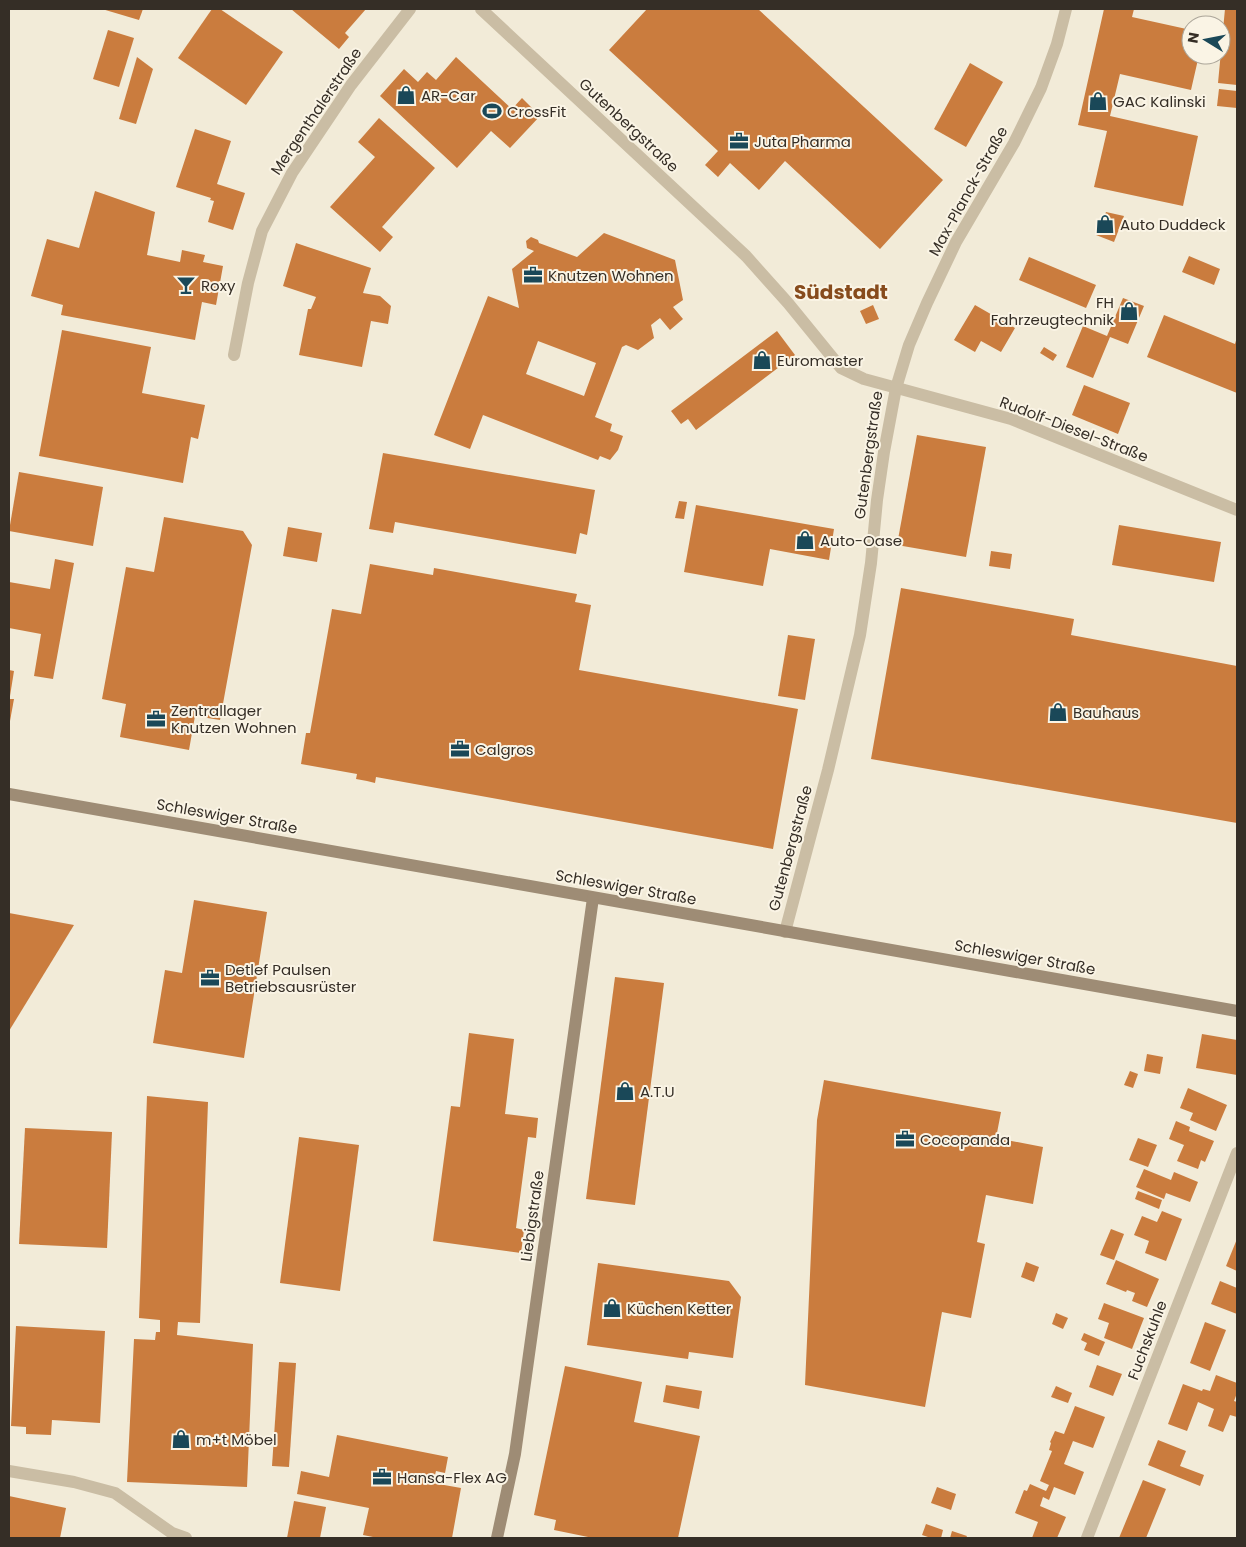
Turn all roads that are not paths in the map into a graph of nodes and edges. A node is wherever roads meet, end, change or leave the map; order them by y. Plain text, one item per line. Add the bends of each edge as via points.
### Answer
1 (410, 9) edge
2 (481, 9) edge
3 (1066, 9) edge
4 (234, 356) dead end
5 (896, 388) junction
6 (1237, 510) edge
7 (9, 794) edge
8 (593, 898) junction
9 (785, 932) junction
10 (1237, 1011) edge
11 (1237, 1153) edge
12 (9, 1471) edge
13 (186, 1538) edge
14 (497, 1538) edge
15 (1088, 1538) edge

1 - 4 street, Mergenthalerstraße via 351,85 292,173 262,231
2 - 5 street, Gutenbergstraße via 746,256 841,368
3 - 5 street, Max-Planck-Straße via 1042,88 956,242 909,345
5 - 6 street, Rudolf-Diesel-Straße via 1011,419
5 - 9 street, Gutenbergstraße via 877,500 860,636
7 - 8 main road, Schleswiger Straße
8 - 9 main road, Schleswiger Straße
8 - 14 main road, Liebigstraße via 515,1454
9 - 10 main road, Schleswiger Straße
11 - 15 street, Fuchskuhle
12 - 13 street via 74,1482 115,1494 172,1533

